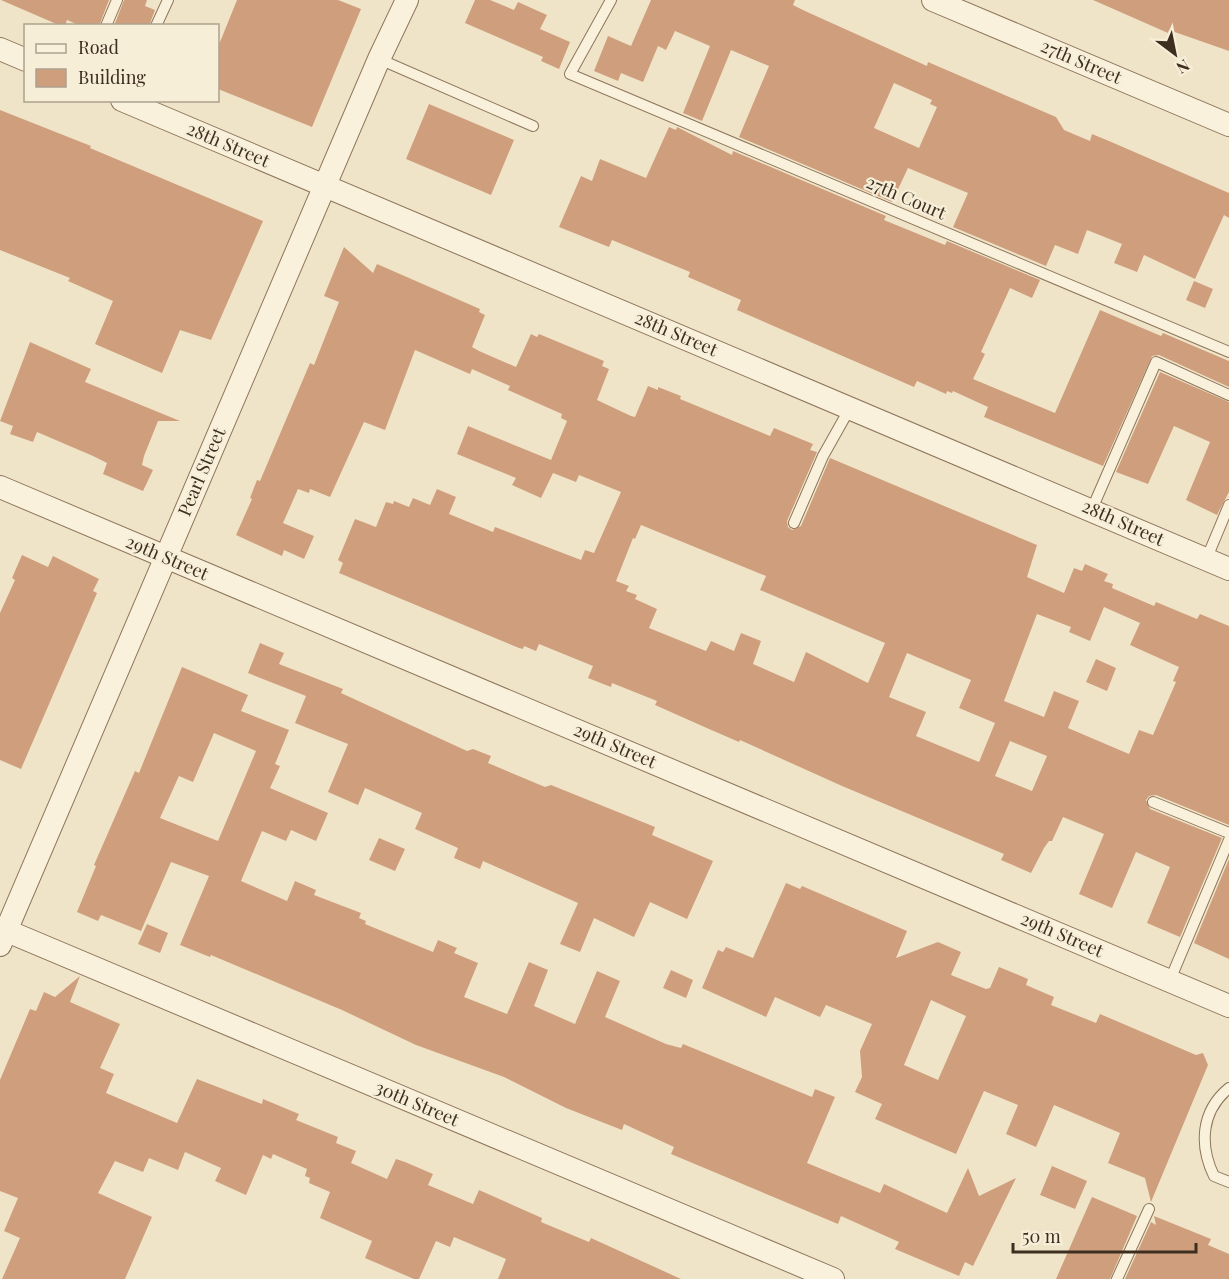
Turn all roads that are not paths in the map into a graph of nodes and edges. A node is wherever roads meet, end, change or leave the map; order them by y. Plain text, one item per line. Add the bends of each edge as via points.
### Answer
1 (117, 0) edge
2 (168, 0) edge
3 (407, 0) edge
4 (611, 0) edge
5 (933, 0) edge
6 (107, 24) edge
7 (157, 24) edge
8 (0, 49) edge
9 (24, 59) edge
10 (379, 59) junction
11 (124, 102) edge
12 (1229, 125) edge
13 (533, 126) dead end
14 (326, 186) junction
15 (1229, 352) edge
16 (1229, 395) edge
17 (850, 407) junction
18 (0, 487) edge
19 (1229, 505) edge
20 (1092, 509) junction
21 (794, 523) dead end
22 (166, 557) junction
23 (1206, 560) junction
24 (1229, 569) edge
25 (1153, 802) dead end
26 (1229, 833) edge
27 (1229, 840) edge
28 (2, 935) edge
29 (1170, 980) junction
30 (1229, 1006) edge
31 (1229, 1088) edge
32 (1229, 1182) edge
33 (1149, 1209) dead end
34 (833, 1279) edge
35 (1116, 1279) edge

1 - 6 lane
2 - 7 lane
3 - 10 street, Pearl Street
4 - 15 lane, 27th Court via 570,74
5 - 12 street, 27th Street
8 - 9 street
10 - 13 lane
10 - 14 street, Pearl Street
11 - 14 street, 28th Street
14 - 17 street, 28th Street
14 - 22 street, Pearl Street
16 - 20 lane via 1156,362
17 - 20 street, 28th Street
17 - 21 lane via 823,456
18 - 22 street, 29th Street
19 - 23 lane
20 - 23 street, 28th Street
22 - 28 street, Pearl Street
22 - 29 street, 29th Street
23 - 24 street, 28th Street
25 - 26 lane
27 - 29 lane
28 - 34 street, 30th Street
29 - 30 street, 29th Street
31 - 32 lane via 1216,1101 1204,1126 1206,1158 1214,1176
33 - 35 lane

